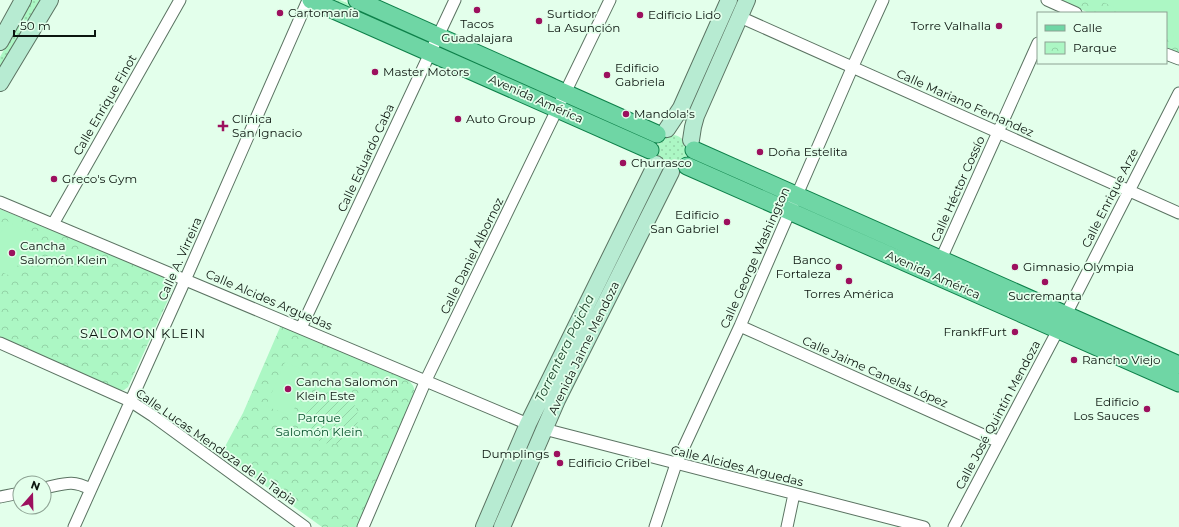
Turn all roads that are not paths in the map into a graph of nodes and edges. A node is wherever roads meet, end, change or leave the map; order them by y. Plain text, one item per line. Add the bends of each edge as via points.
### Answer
1 (23, 0) edge
2 (50, 0) edge
3 (180, 0) edge
4 (309, 0) edge
5 (357, 0) edge
6 (455, 0) edge
7 (610, 0) edge
8 (729, 0) edge
9 (748, 0) edge
10 (883, 0) edge
11 (1051, 6) edge
12 (1072, 12) edge
13 (740, 17) junction
14 (438, 35) junction
15 (0, 42) edge
16 (1037, 45) edge
17 (430, 52) junction
18 (1167, 54) edge
19 (1179, 59) edge
20 (853, 66) junction
21 (0, 84) edge
22 (565, 92) junction
23 (1179, 93) edge
24 (557, 108) junction
25 (662, 132) junction
26 (998, 132) junction
27 (693, 145) junction
28 (653, 157) junction
29 (687, 166) junction
30 (671, 172) junction
31 (1128, 191) junction
32 (796, 196) junction
33 (0, 202) edge
34 (789, 212) junction
35 (1179, 213) edge
36 (53, 224) junction
37 (941, 259) junction
38 (185, 279) junction
39 (1065, 315) junction
40 (740, 326) junction
41 (301, 328) junction
42 (1058, 330) junction
43 (0, 343) edge
44 (1179, 365) edge
45 (426, 380) junction
46 (1179, 383) edge
47 (130, 401) junction
48 (528, 424) junction
49 (544, 429) junction
50 (999, 442) junction
51 (676, 464) junction
52 (52, 486) edge
53 (90, 489) junction
54 (794, 494) junction
55 (12, 495) edge
56 (0, 498) edge
57 (74, 527) edge
58 (305, 527) edge
59 (363, 527) edge
60 (484, 527) edge
61 (502, 527) edge
62 (655, 527) edge
63 (787, 527) edge
64 (924, 527) edge
65 (954, 527) edge

1 - 15 main road
2 - 21 main road
3 - 36 street, Calle Enrique Finot
4 - 17 main road, Avenida América
4 - 38 street, Calle A. Virreira
5 - 14 main road, Avenida América
6 - 14 street, Calle Eduardo Caba
7 - 22 street, Calle Daniel Albornoz
8 - 25 main road via 681,108
9 - 13 main road
10 - 20 street, Calle George Washington
11 - 12 street
13 - 20 street, Calle Mariano Fernandez
13 - 27 main road via 696,116
14 - 17 street, Calle Eduardo Caba
14 - 22 main road, Avenida América
16 - 26 street, Calle Héctor Cossío
17 - 24 main road, Avenida América
17 - 41 street, Calle Eduardo Caba
18 - 19 street
20 - 26 street, Calle Mariano Fernandez
20 - 32 street, Calle George Washington
22 - 24 street, Calle Daniel Albornoz
22 - 25 main road, Avenida América
23 - 31 street, Calle Enrique Arze
24 - 28 main road, Avenida América
24 - 45 street, Calle Daniel Albornoz
25 - 27 main road via 678,129
25 - 28 main road via 652,141
26 - 31 street, Calle Mariano Fernandez
26 - 37 street, Calle Héctor Cossío
27 - 29 main road via 692,159
27 - 32 main road, Avenida América
28 - 30 main road via 663,170
28 - 48 main road, Avenida Jaime Mendoza
29 - 30 main road
29 - 34 main road, Avenida América
30 - 49 main road, Avenida Jaime Mendoza
31 - 35 street, Calle Mariano Fernandez
31 - 39 street, Calle Enrique Arze
32 - 34 street, Calle George Washington
32 - 37 main road, Avenida América
33 - 36 street, Calle Alcides Arguedas
34 - 40 street, Calle George Washington
34 - 42 main road, Avenida América
36 - 38 street, Calle Alcides Arguedas
37 - 39 main road, Avenida América
38 - 41 street, Calle Alcides Arguedas
38 - 47 street, Calle A. Virreira
39 - 42 street, Calle José Quintín Mendoza
39 - 44 main road, Avenida América
40 - 50 street, Calle Jaime Canelas López
40 - 51 street, Calle George Washington
41 - 45 street, Calle Alcides Arguedas
42 - 46 main road, Avenida América
42 - 50 street, Calle José Quintín Mendoza
43 - 47 street, Calle Lucas Mendoza de la Tapia
45 - 48 street, Calle Alcides Arguedas
45 - 59 street, Calle Daniel Albornoz
47 - 53 street, Calle A. Virreira
47 - 58 street, Calle Lucas Mendoza de la Tapia
48 - 60 main road, Avenida Jaime Mendoza
49 - 51 street, Calle Alcides Arguedas
49 - 61 main road, Avenida Jaime Mendoza
50 - 65 street, Calle José Quintín Mendoza
51 - 54 street, Calle Alcides Arguedas
51 - 62 street, Calle George Washington
52 - 53 street via 72,482
53 - 57 street, Calle A. Virreira
54 - 63 street
54 - 64 street, Calle Alcides Arguedas
55 - 56 street

